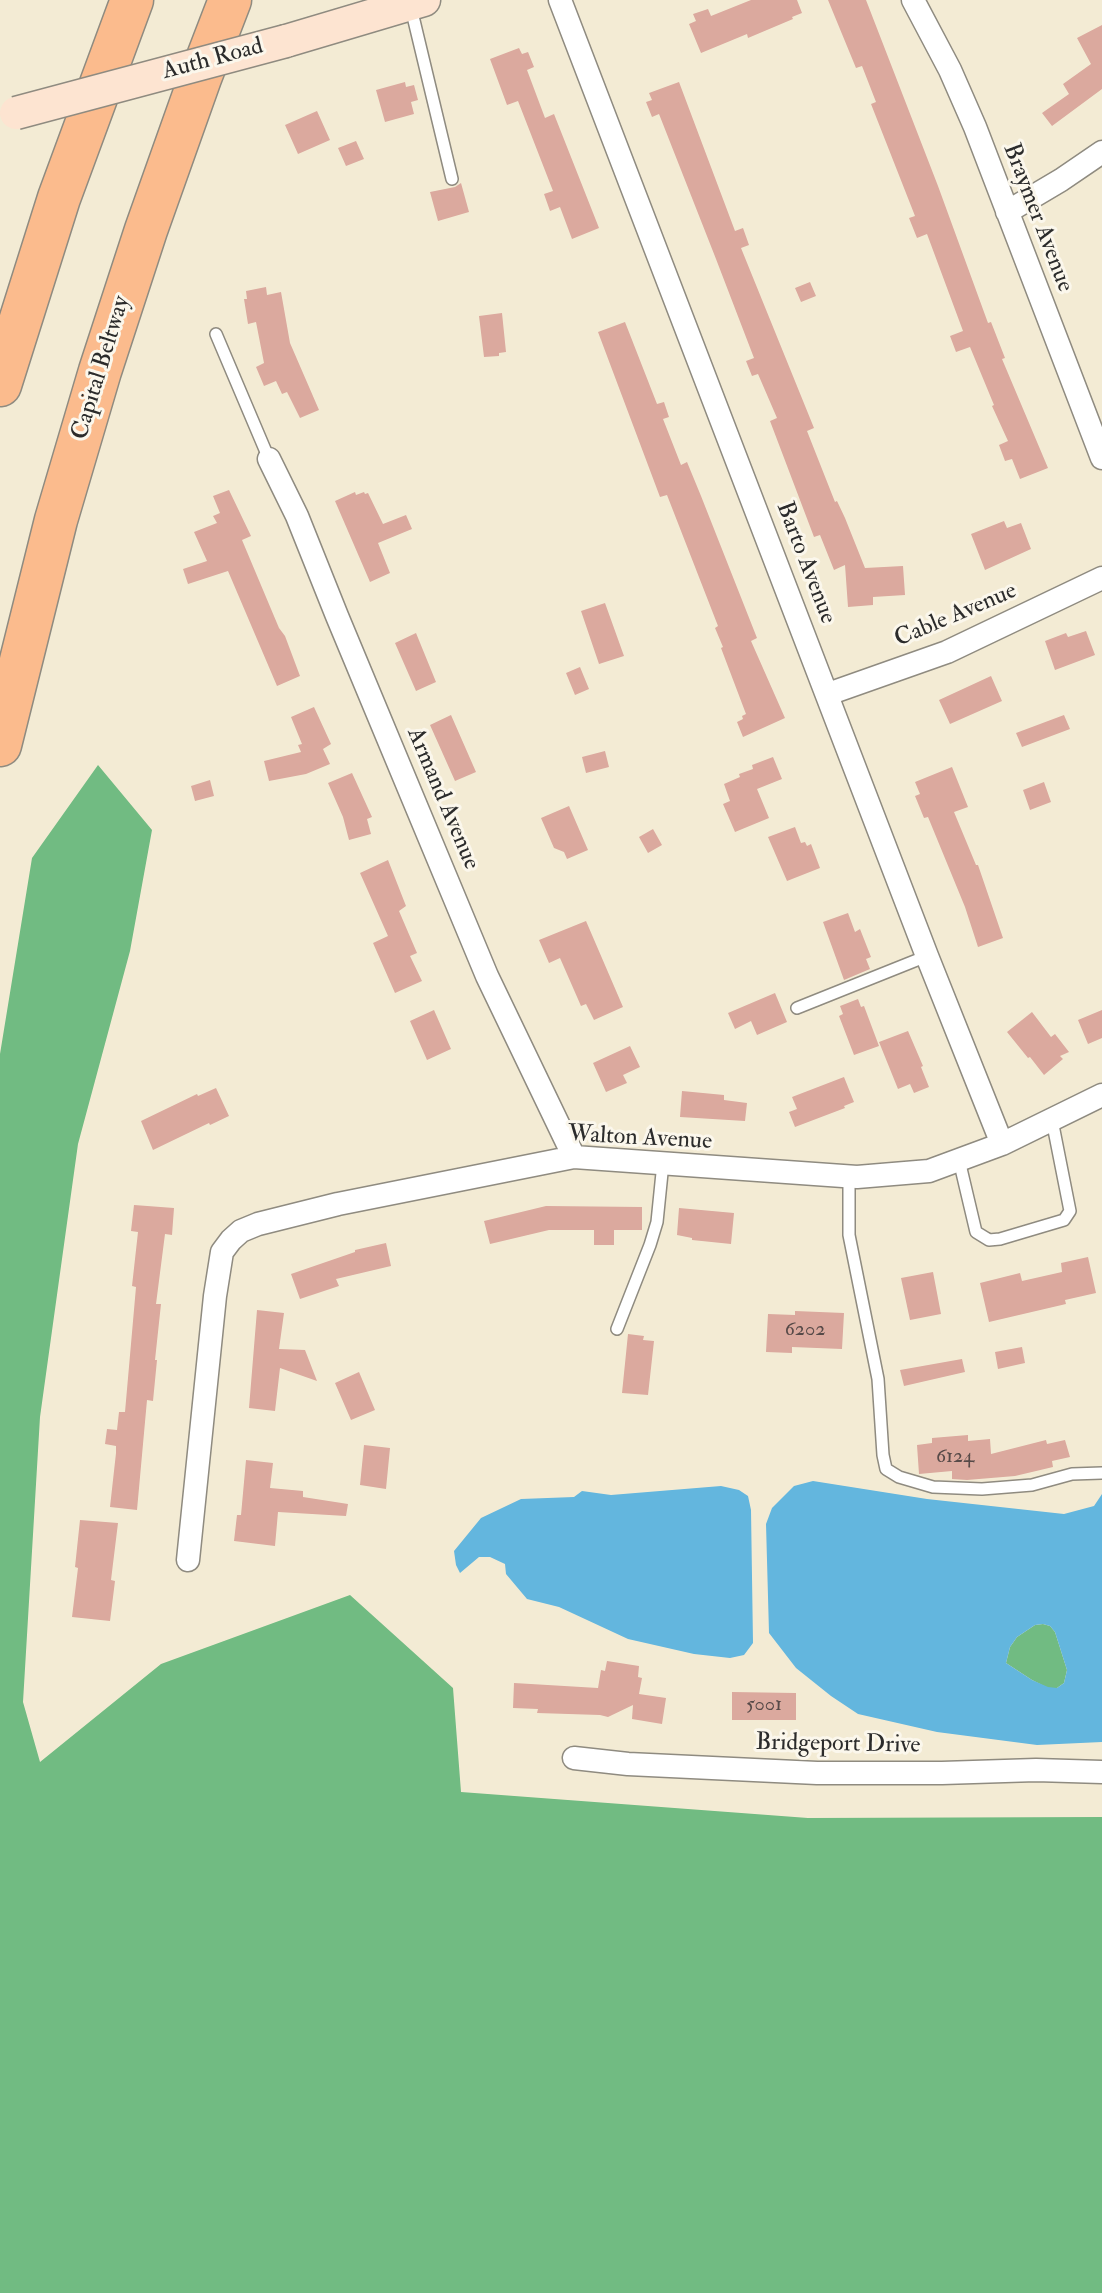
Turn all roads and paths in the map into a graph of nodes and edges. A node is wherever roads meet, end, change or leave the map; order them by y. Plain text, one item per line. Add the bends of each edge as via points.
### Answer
1 (132, 0) edge
2 (230, 0) edge
3 (560, 0) edge
4 (913, 0) edge
5 (417, 2) edge
6 (8, 116) edge
7 (1102, 152) edge
8 (452, 179) dead end
9 (1007, 212) junction
10 (216, 334) dead end
11 (0, 385) edge
12 (1102, 458) edge
13 (269, 459) joint
14 (1102, 578) edge
15 (828, 694) junction
16 (0, 745) edge
17 (927, 956) junction
18 (797, 1008) dead end
19 (1102, 1095) edge
20 (1052, 1120) junction
21 (1002, 1144) junction
22 (574, 1157) junction
23 (959, 1160) junction
24 (663, 1163) junction
25 (849, 1176) junction
26 (617, 1329) dead end
27 (1102, 1473) edge
28 (188, 1560) dead end
29 (574, 1758) dead end
30 (1102, 1772) edge

1 - 11 highway via 59,198
2 - 16 highway, Capital Beltway via 100,371 56,520
3 - 15 street, Barto Avenue
4 - 9 street, Braymer Avenue via 950,70
5 - 6 main road, Auth Road, bridge
5 - 8 lane
7 - 9 street
9 - 12 street, Braymer Avenue
10 - 13 lane
13 - 22 street, Armand Avenue via 487,976
14 - 15 street, Cable Avenue via 947,652
15 - 17 street, Barto Avenue
17 - 18 lane
17 - 21 street, Barto Avenue
19 - 20 street, Walton Avenue
20 - 21 street, Walton Avenue
20 - 23 lane via 1070,1211 1064,1220 989,1240 976,1232
21 - 23 street, Walton Avenue
22 - 24 street, Walton Avenue
22 - 28 street, Walton Avenue via 338,1204 258,1224 231,1240 222,1252 215,1296
23 - 25 street, Walton Avenue via 929,1171
24 - 25 street, Walton Avenue
24 - 26 lane via 657,1222
25 - 27 lane via 849,1235 878,1379 886,1469 933,1487 982,1489
29 - 30 street, Bridgeport Drive via 817,1773

